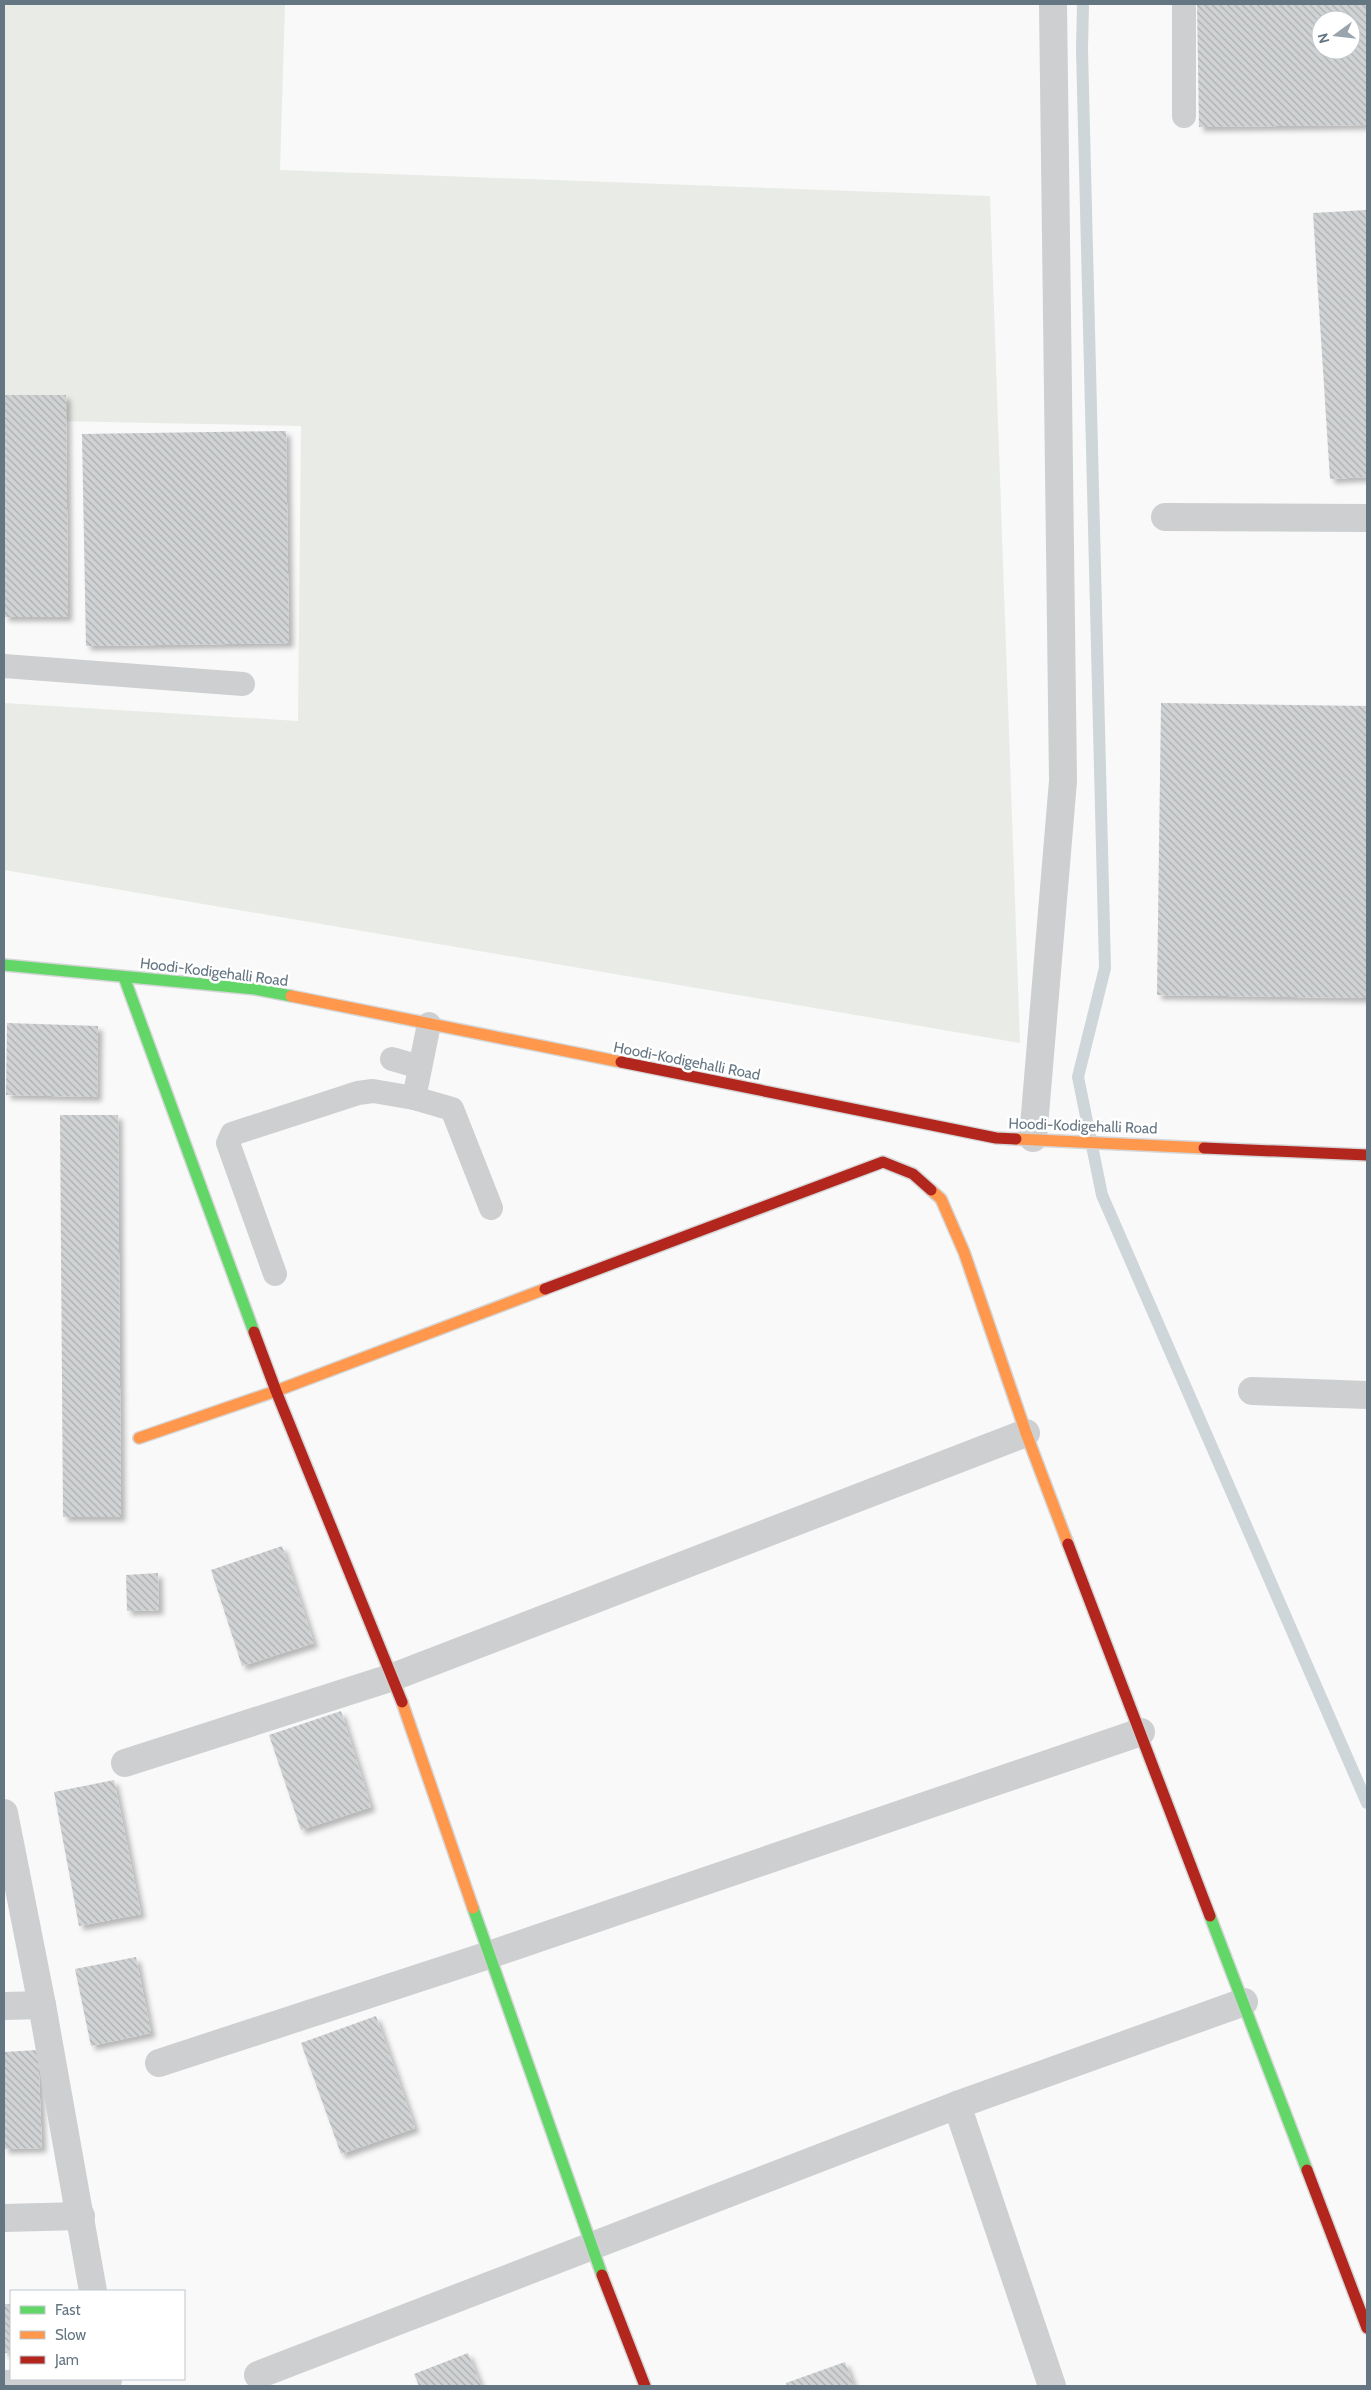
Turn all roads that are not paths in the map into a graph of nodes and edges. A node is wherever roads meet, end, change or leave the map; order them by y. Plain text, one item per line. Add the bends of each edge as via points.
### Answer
1 (1053, 4) edge
2 (1184, 4) edge
3 (1184, 116) dead end
4 (1164, 517) dead end
5 (1367, 518) edge
6 (4, 666) edge
7 (244, 684) dead end
8 (4, 965) edge
9 (124, 977) junction
10 (429, 1024) junction
11 (392, 1059) dead end
12 (420, 1068) junction
13 (414, 1098) junction
14 (1033, 1138) junction
15 (1367, 1155) edge
16 (491, 1208) dead end
17 (275, 1274) dead end
18 (276, 1391) junction
19 (1252, 1391) dead end
20 (1367, 1395) edge
21 (1026, 1433) junction
22 (139, 1438) dead end
23 (393, 1677) junction
24 (1141, 1732) junction
25 (125, 1763) dead end
26 (4, 1812) edge
27 (489, 1954) junction
28 (1244, 2002) junction
29 (42, 2005) junction
30 (4, 2006) edge
31 (159, 2064) dead end
32 (957, 2105) junction
33 (81, 2216) junction
34 (4, 2218) edge
35 (591, 2245) junction
36 (93, 2290) edge
37 (1367, 2328) edge
38 (258, 2375) dead end
39 (108, 2382) edge
40 (4, 2384) edge
41 (645, 2386) edge
42 (1052, 2386) edge

1 - 14 street via 1063,781
2 - 3 lane
4 - 5 street
6 - 7 lane
8 - 9 street, Hoodi-Kodigehalli Road
9 - 10 street, Hoodi-Kodigehalli Road via 255,989
9 - 18 street
10 - 12 lane
10 - 14 street, Hoodi-Kodigehalli Road via 996,1138
11 - 12 lane
12 - 13 lane
13 - 16 lane via 452,1109
13 - 17 lane via 372,1090 232,1134 228,1143
14 - 15 street, Hoodi-Kodigehalli Road
18 - 21 street via 883,1162 913,1174 941,1199 964,1252
18 - 22 street
18 - 23 street
19 - 20 street
21 - 23 street
21 - 24 street
23 - 25 street
23 - 27 street
24 - 27 street
24 - 28 street
26 - 29 street
27 - 31 street
27 - 35 street
28 - 32 street
28 - 37 street
29 - 30 street
29 - 33 street
32 - 35 street
32 - 42 street
33 - 34 street
33 - 36 street
35 - 38 street
35 - 41 street
39 - 40 street

